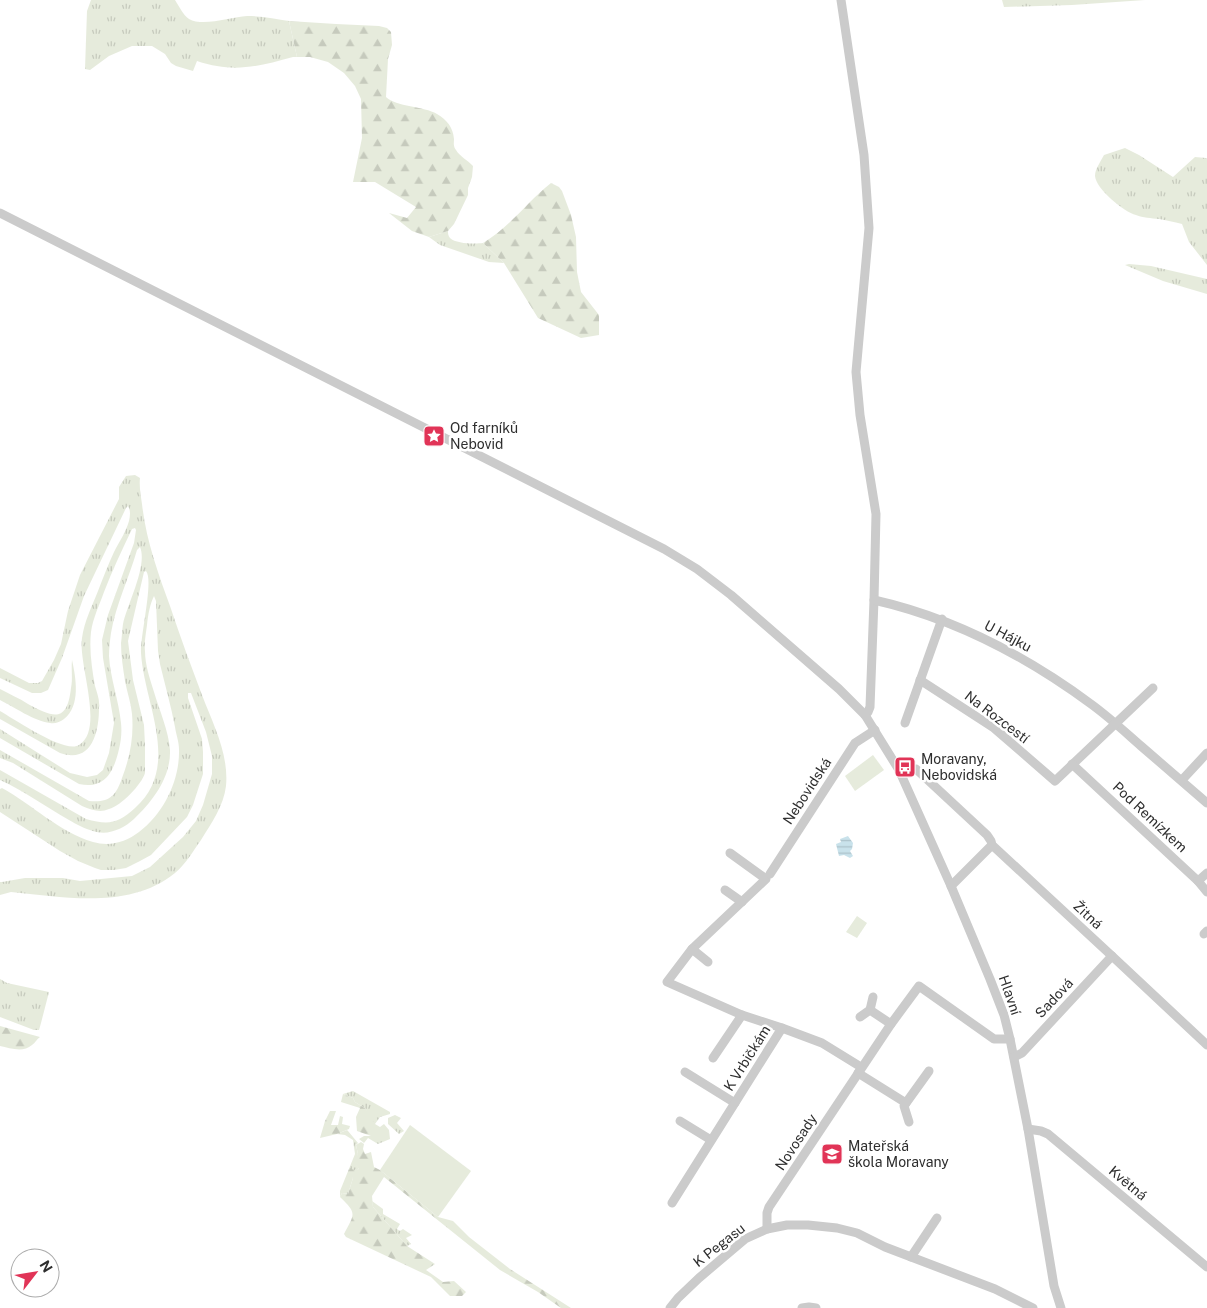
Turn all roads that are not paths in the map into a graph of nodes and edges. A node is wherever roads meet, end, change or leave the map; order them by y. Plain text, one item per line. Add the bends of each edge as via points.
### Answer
1 (841, 0) edge
2 (0, 213) edge
3 (874, 600) junction
4 (942, 619) junction
5 (920, 680) junction
6 (1153, 688) dead end
7 (865, 715) junction
8 (905, 723) dead end
9 (1116, 724) junction
10 (875, 730) junction
11 (1207, 754) edge
12 (1072, 764) junction
13 (916, 769) dead end
14 (1182, 780) junction
15 (1207, 803) edge
16 (992, 845) junction
17 (730, 853) dead end
18 (1207, 873) edge
19 (770, 874) dead end
20 (1198, 882) junction
21 (951, 886) junction
22 (725, 890) dead end
23 (1207, 892) edge
24 (742, 902) junction
25 (692, 948) junction
26 (1112, 956) junction
27 (708, 962) dead end
28 (873, 997) dead end
29 (870, 1010) junction
30 (742, 1015) junction
31 (860, 1017) dead end
32 (891, 1024) junction
33 (782, 1028) junction
34 (1010, 1039) junction
35 (1207, 1045) edge
36 (1014, 1057) junction
37 (713, 1058) dead end
38 (860, 1070) junction
39 (929, 1070) dead end
40 (684, 1072) dead end
41 (735, 1103) junction
42 (906, 1103) junction
43 (680, 1121) dead end
44 (909, 1122) dead end
45 (1028, 1129) junction
46 (711, 1140) junction
47 (672, 1203) dead end
48 (937, 1218) dead end
49 (767, 1229) junction
50 (911, 1257) junction
51 (1207, 1267) edge
52 (1019, 1305) edge
53 (670, 1308) edge
54 (802, 1308) edge
55 (816, 1308) edge
56 (1033, 1308) edge
57 (1061, 1308) edge

1 - 3 street via 864,154 869,228 856,372 876,514
2 - 7 street, Hlavní via 664,549 731,595
3 - 4 street, U Hájku
3 - 7 street via 870,707
4 - 5 street
4 - 9 street, U Hájku via 1040,669
5 - 8 street
5 - 12 street, Na Rozcestí via 994,728 1055,781
6 - 9 street
7 - 10 street, Hlavní
9 - 12 street
9 - 14 street, U Hájku
10 - 19 street, Nebovidská via 854,743
10 - 21 street, Hlavní via 899,770
11 - 14 street
12 - 20 street, Pod Remízkem
13 - 16 street, Žitná via 987,835
14 - 15 street, U Hájku
16 - 21 street
16 - 26 street, Žitná
17 - 24 street via 766,879
18 - 20 street
20 - 23 street, Pod Remízkem
21 - 34 street, Hlavní via 1004,1015
22 - 24 street
24 - 25 street
25 - 27 street
25 - 30 street via 667,982
26 - 35 street, Žitná
26 - 36 street, Sadová via 1022,1053
28 - 29 street
29 - 31 street
29 - 32 street
30 - 33 street, K Vrbičkám
30 - 37 street, K Vrbičkám
32 - 34 street, Novosady via 919,986 994,1040
32 - 38 street, Novosady
33 - 38 street, K Vrbičkám via 822,1043
33 - 41 street, K Vrbičkám
34 - 36 street, Hlavní
36 - 45 street, Hlavní
38 - 42 street
38 - 49 street, Novosady via 769,1207
39 - 42 street
40 - 41 street, K Vrbičkám
41 - 46 street, K Vrbičkám
42 - 44 street
43 - 46 street
45 - 51 street, Květná via 1048,1134
45 - 57 street, Hlavní via 1054,1286
46 - 47 street, K Vrbičkám
48 - 50 street
49 - 50 street, K Pegasu via 787,1225 837,1228 857,1233
49 - 53 street, K Pegasu via 739,1243
50 - 52 street, K Pegasu via 995,1289
52 - 56 street, K Pegasu
54 - 55 street

